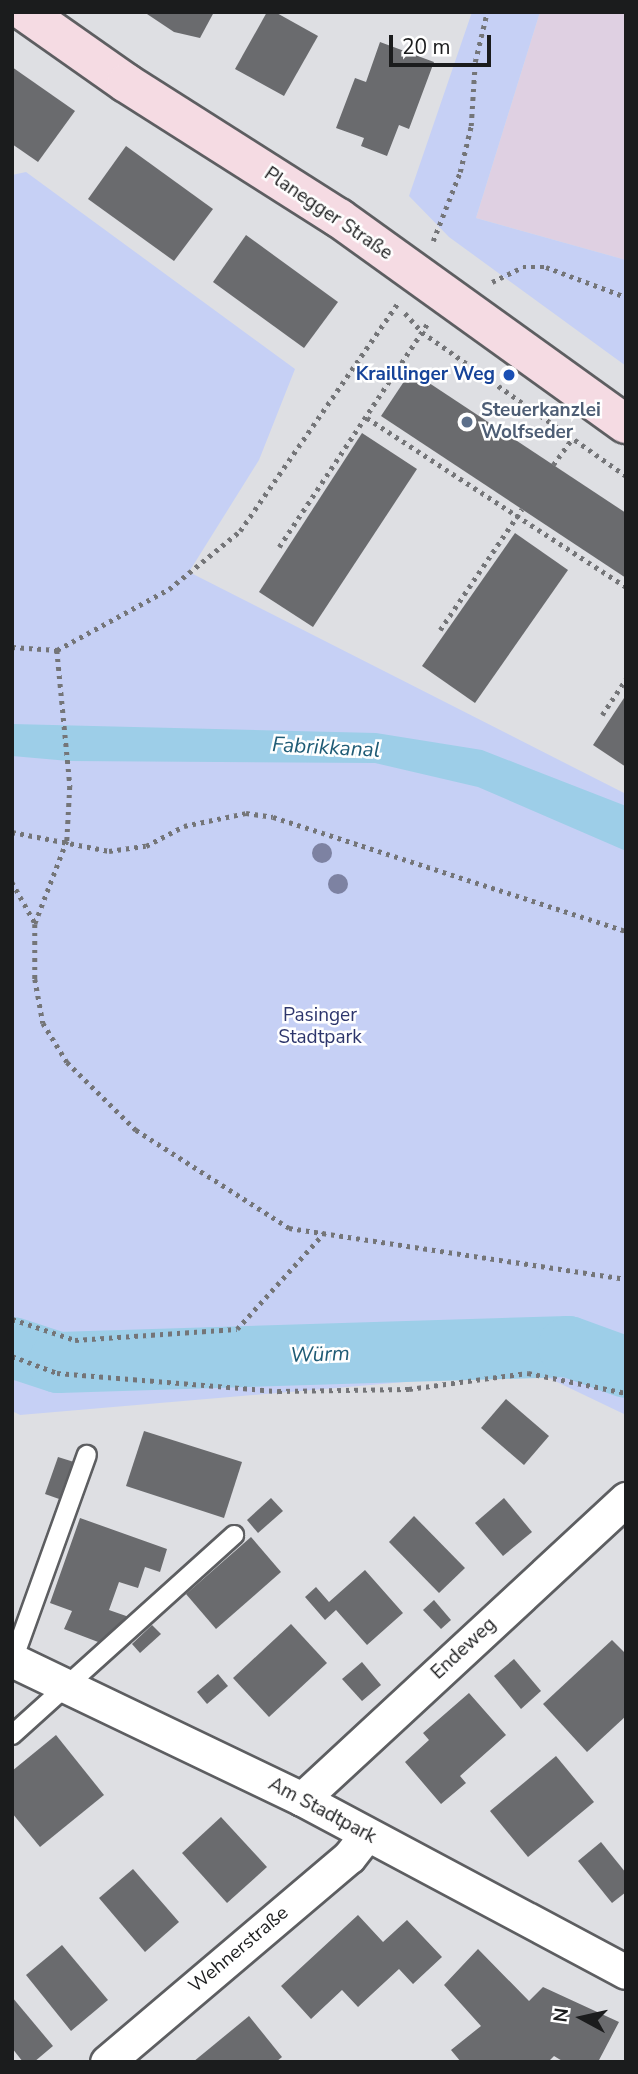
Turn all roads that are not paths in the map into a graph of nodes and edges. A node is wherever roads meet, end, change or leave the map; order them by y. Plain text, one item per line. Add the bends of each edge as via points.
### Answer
1 (25, 12) edge
2 (626, 424) edge
3 (87, 1455) dead end
4 (626, 1499) edge
5 (234, 1535) dead end
6 (13, 1660) edge
7 (72, 1685) junction
8 (12, 1735) edge
9 (302, 1799) junction
10 (366, 1835) junction
11 (626, 1972) edge
12 (107, 2062) edge

1 - 2 main road, Planegger Straße via 126,83 339,218
3 - 6 lane
4 - 9 street, Endeweg
5 - 7 lane
6 - 7 street, Am Stadtpark
7 - 8 lane
7 - 9 street, Am Stadtpark
9 - 10 street, Am Stadtpark
10 - 11 street, Am Stadtpark
10 - 12 street, Wehnerstraße via 349,1857

